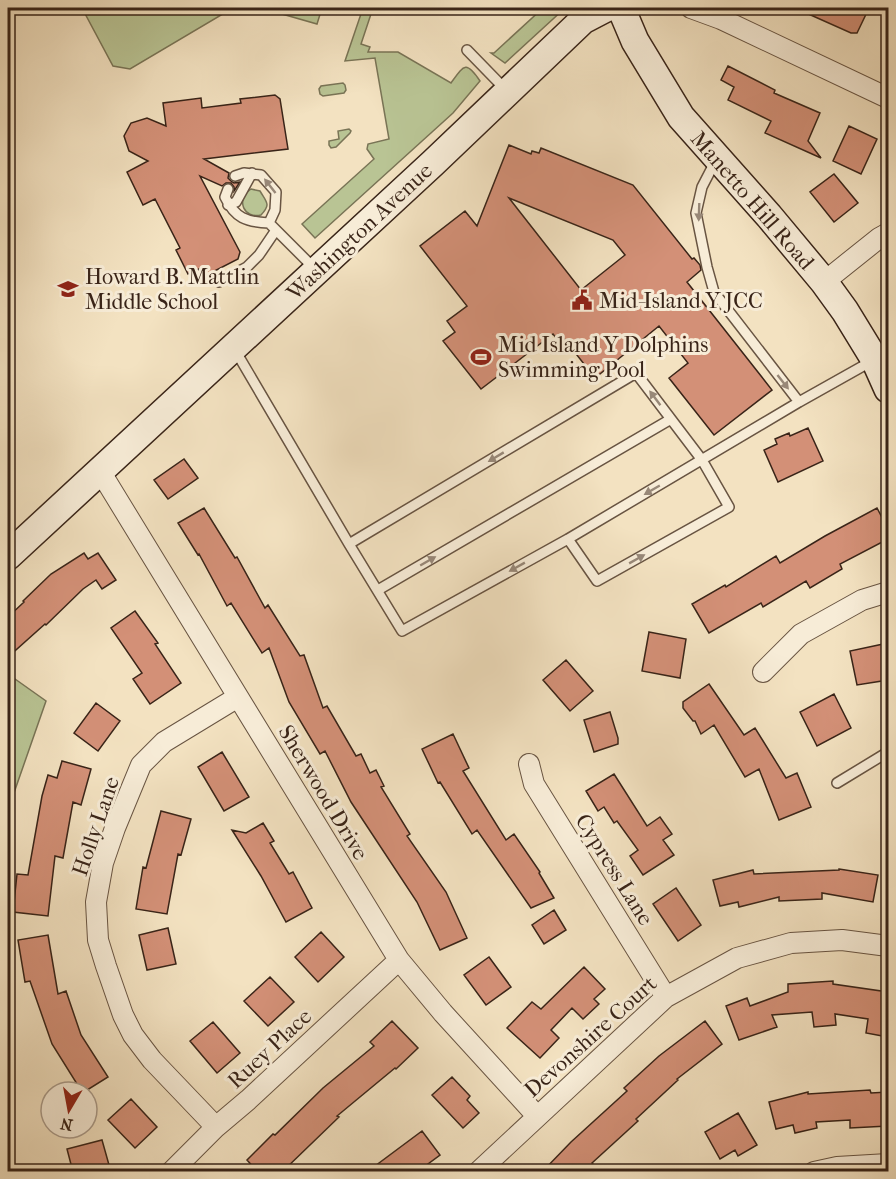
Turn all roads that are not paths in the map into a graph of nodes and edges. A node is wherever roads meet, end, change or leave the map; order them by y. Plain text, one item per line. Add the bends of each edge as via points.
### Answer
1 (606, 8) edge
2 (621, 8) edge
3 (691, 8) edge
4 (467, 50) dead end
5 (508, 92) junction
6 (888, 98) edge
7 (717, 158) junction
8 (252, 173) junction
9 (235, 176) dead end
10 (228, 189) dead end
11 (228, 205) junction
12 (268, 223) junction
13 (276, 230) junction
14 (888, 233) edge
15 (317, 270) junction
16 (219, 282) dead end
17 (824, 282) junction
18 (233, 348) junction
19 (874, 360) junction
20 (888, 389) edge
21 (799, 402) junction
22 (671, 419) junction
23 (702, 460) junction
24 (100, 471) junction
25 (568, 539) junction
26 (349, 544) junction
27 (8, 556) edge
28 (378, 590) junction
29 (888, 592) edge
30 (763, 672) dead end
31 (238, 697) junction
32 (888, 753) edge
33 (529, 764) dead end
34 (837, 783) dead end
35 (888, 946) edge
36 (399, 960) junction
37 (666, 997) junction
38 (537, 1116) junction
39 (216, 1127) junction
40 (888, 1164) edge
41 (171, 1172) edge
42 (478, 1172) edge
43 (814, 1172) edge

1 - 5 main road, Washington Avenue via 583,20
2 - 7 main road, Manetto Hill Road via 635,41 681,117
3 - 6 street
4 - 5 lane
5 - 15 main road, Washington Avenue
7 - 17 main road, Manetto Hill Road
7 -> 21 lane via 702,187 696,213 714,292
8 - 9 lane
8 - 11 lane via 236,202
12 -> 8 lane via 275,210 276,192 261,175
10 - 11 lane
11 - 12 lane via 237,215
12 - 13 lane
13 - 15 lane
13 - 16 lane via 247,267
14 - 17 street
15 - 18 main road, Washington Avenue
17 - 19 main road, Manetto Hill Road
18 - 24 main road, Washington Avenue
18 - 26 lane
19 - 20 main road, Manetto Hill Road
19 - 21 lane
21 - 23 lane
22 - 23 lane
22 -> 26 lane via 636,373
28 -> 22 lane
23 -> 25 lane
25 -> 23 lane via 597,581 729,507
24 - 27 main road, Washington Avenue
24 - 31 street, Sherwood Drive
25 -> 28 lane via 402,631
26 - 28 lane
29 - 30 street via 862,600 801,634
31 - 36 street, Sherwood Drive
31 - 39 street, Holly Lane via 164,742 141,765 103,863 96,902 98,940 133,1035
32 - 34 lane
33 - 37 street, Cypress Lane via 534,784
35 - 37 street, Devonshire Court via 842,940 790,943 737,958
36 - 38 street, Sherwood Drive
36 - 39 street, Ruey Place
37 - 38 street, Devonshire Court
38 - 42 street, Devonshire Court
39 - 41 street, Ruey Place
40 - 43 street

